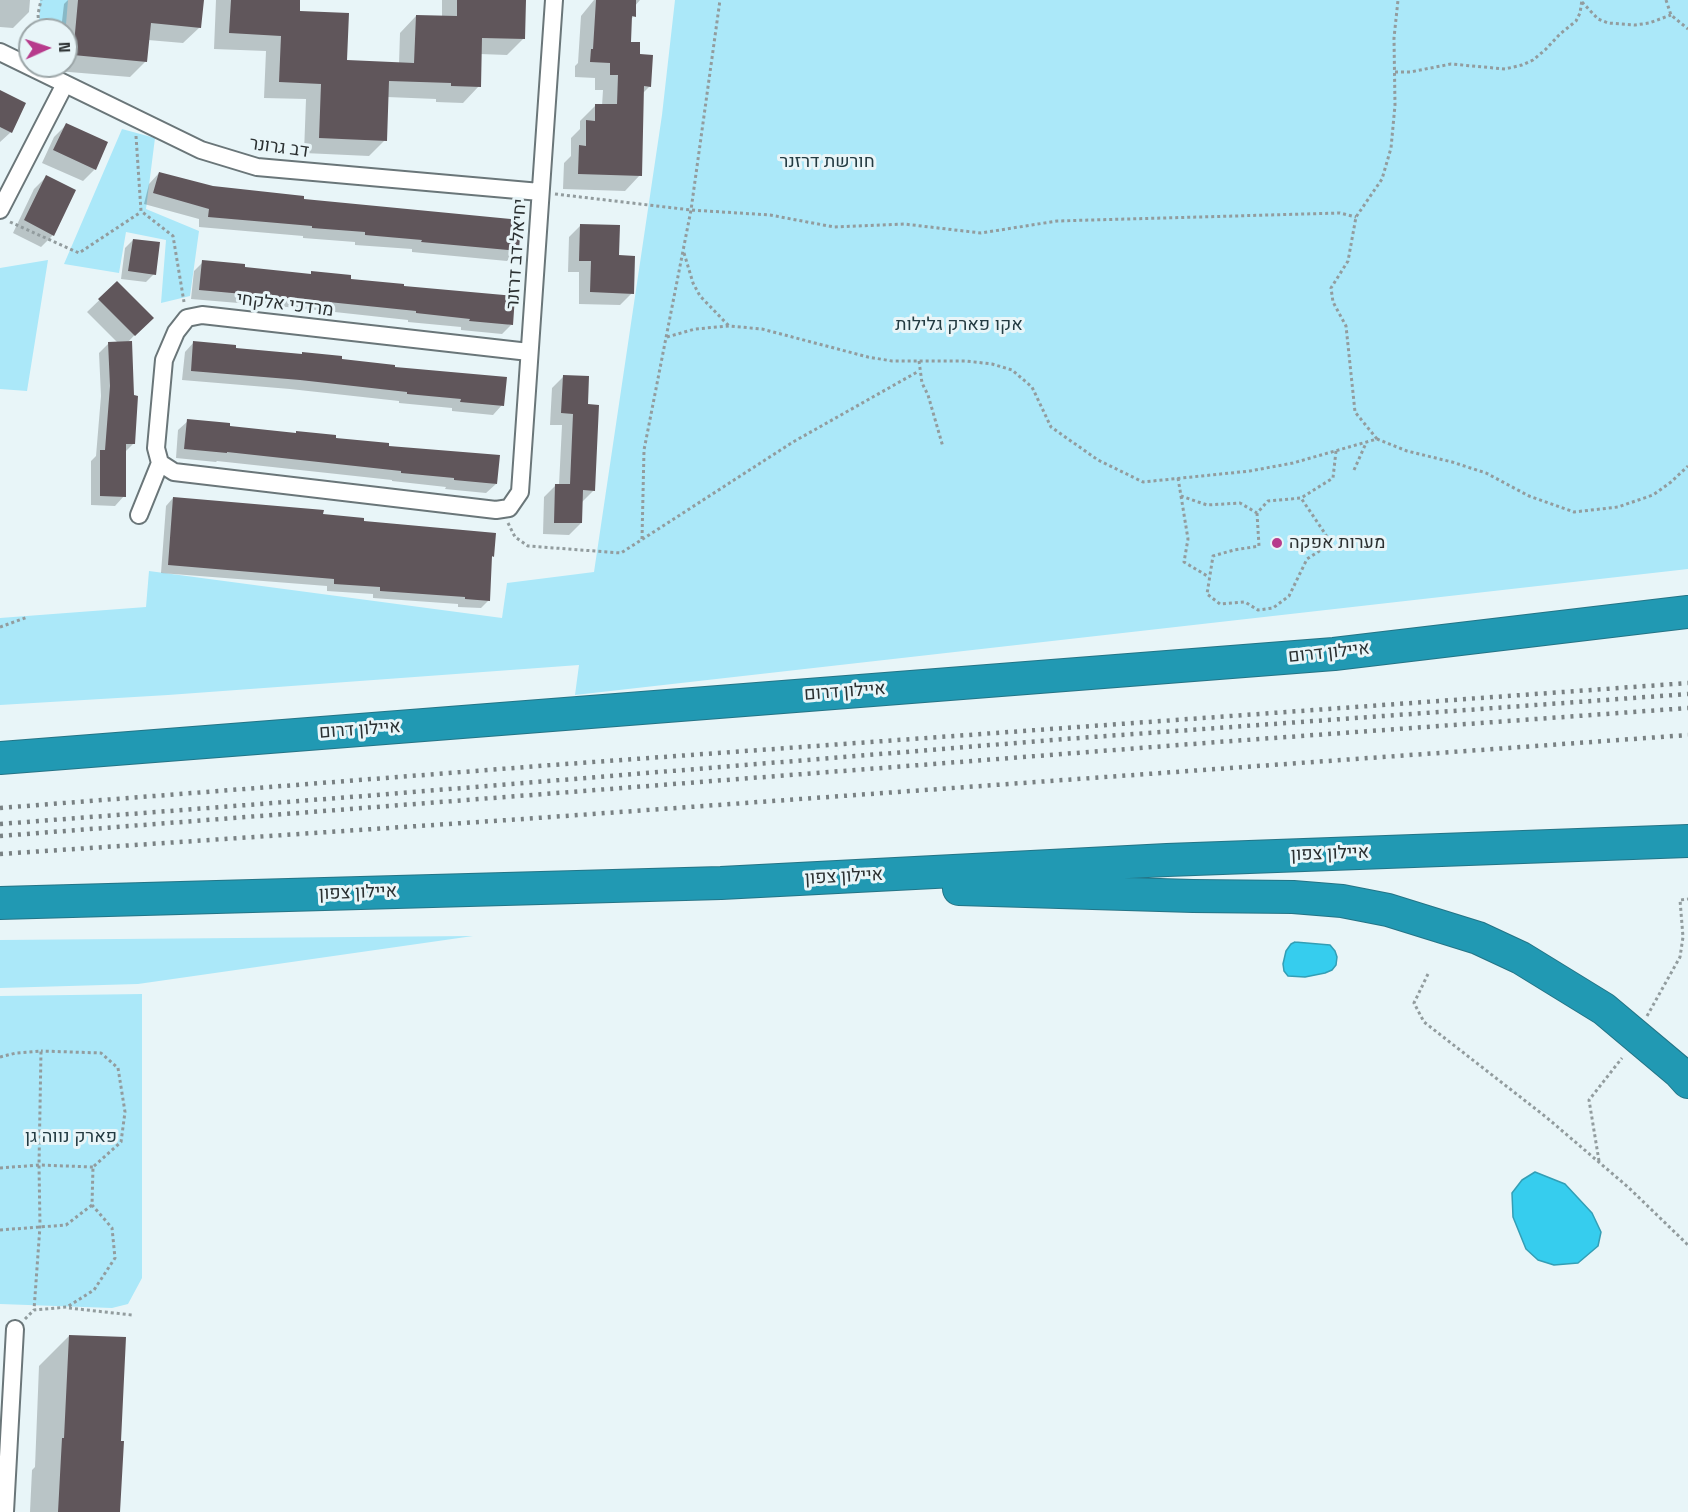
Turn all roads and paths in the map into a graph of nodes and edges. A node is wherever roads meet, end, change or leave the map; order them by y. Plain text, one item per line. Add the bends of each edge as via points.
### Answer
1 (41, 0) edge
2 (554, 0) edge
3 (720, 0) edge
4 (1398, 0) edge
5 (1666, 0) edge
6 (1582, 1) edge
7 (1671, 15) junction
8 (38, 18) edge
9 (1688, 29) edge
10 (0, 52) edge
11 (1395, 72) junction
12 (65, 84) junction
13 (135, 119) junction
14 (540, 192) junction
15 (691, 210) junction
16 (141, 211) junction
17 (5, 216) edge
18 (1356, 217) junction
19 (683, 250) junction
20 (187, 318) junction
21 (729, 326) junction
22 (667, 337) junction
23 (529, 352) junction
24 (919, 362) junction
25 (919, 371) junction
26 (1377, 439) junction
27 (1366, 442) junction
28 (942, 447) dead end
29 (1336, 451) junction
30 (160, 462) junction
31 (1688, 466) edge
32 (1354, 470) dead end
33 (1178, 478) junction
34 (1181, 496) junction
35 (1301, 498) junction
36 (509, 508) junction
37 (1257, 513) junction
38 (139, 515) dead end
39 (642, 539) junction
40 (1209, 577) junction
41 (1688, 612) edge
42 (28, 617) dead end
43 (0, 627) edge
44 (0, 758) edge
45 (1688, 842) edge
46 (722, 883) junction
47 (1688, 899) edge
48 (0, 903) edge
49 (1428, 974) dead end
50 (1646, 1018) dead end
51 (41, 1051) junction
52 (0, 1057) edge
53 (1622, 1058) dead end
54 (1688, 1082) edge
55 (1599, 1162) junction
56 (39, 1166) junction
57 (93, 1167) junction
58 (0, 1168) edge
59 (92, 1204) junction
60 (40, 1226) junction
61 (0, 1230) edge
62 (1688, 1245) edge
63 (67, 1307) junction
64 (34, 1310) junction
65 (132, 1315) dead end
66 (15, 1329) joint
67 (5, 1512) edge

1 - 8 path
2 - 14 street, יחיאל דב דרזנר
3 - 15 path
4 - 11 path
5 - 7 path
6 - 7 path via 1598,19 1608,23 1635,25
6 - 11 path via 1576,21 1533,60 1514,68 1451,64
7 - 9 path
10 - 12 street, דב גרונר
11 - 18 path via 1387,167
12 - 13 street, דב גרונר
12 - 17 street
13 - 14 street, דב גרונר via 201,150 257,167
13 - 16 path
14 - 15 path
14 - 23 street, יחיאל דב דרזנר
15 - 18 path via 770,215 834,227 904,224 981,232 1057,221 1340,213
15 - 19 path
16 - 17 path via 80,252
16 - 20 path via 173,236
18 - 26 path via 1348,261 1331,288 1333,302 1346,326 1355,412
19 - 21 path via 700,296
19 - 22 path
20 - 23 street, מרדכי אלקחי via 202,315
20 - 30 street via 164,360 156,448
21 - 22 path
21 - 24 path via 762,329 868,357
22 - 39 path via 644,450
23 - 36 street, יחיאל דב דרזנר via 520,492
24 - 25 path
24 - 33 path via 966,361 1012,370 1032,387 1051,427 1098,460 1143,482
25 - 28 path
25 - 39 path via 793,442
26 - 27 path
26 - 31 path via 1486,473 1529,496 1574,512 1618,507 1653,495
27 - 29 path
27 - 32 path
29 - 33 path via 1250,471
29 - 35 path via 1334,478
30 - 36 street via 174,472 186,474 496,510
30 - 38 street
33 - 34 path
34 - 37 path via 1207,505 1240,503
34 - 40 path via 1188,539 1184,562
35 - 37 path via 1268,501
35 - 40 path via 1326,535 1321,550 1307,559 1288,596 1273,608 1258,610 1245,602 1220,604 1207,594
36 - 39 path via 508,524 515,537 528,546 621,553
37 - 40 path via 1259,546 1213,556
41 - 44 highway, איילון דרום via 1334,654
42 - 43 path
45 - 46 highway, איילון צפון via 1167,860
46 - 48 highway, איילון צפון
46 - 54 highway via 1293,897 1388,910 1478,938 1521,958 1604,1009
47 - 50 path via 1680,900 1680,957
49 - 55 path via 1414,1003 1424,1022
51 - 52 path
51 - 56 path
51 - 57 path via 101,1053 118,1068 125,1112 122,1142
53 - 55 path via 1589,1100
55 - 62 path
56 - 57 path
56 - 58 path
56 - 60 path
57 - 59 path
59 - 60 path via 66,1225
59 - 63 path via 112,1228 114,1258 94,1290
60 - 61 path
60 - 64 path
63 - 64 path
63 - 65 path
64 - 66 path
66 - 67 street

